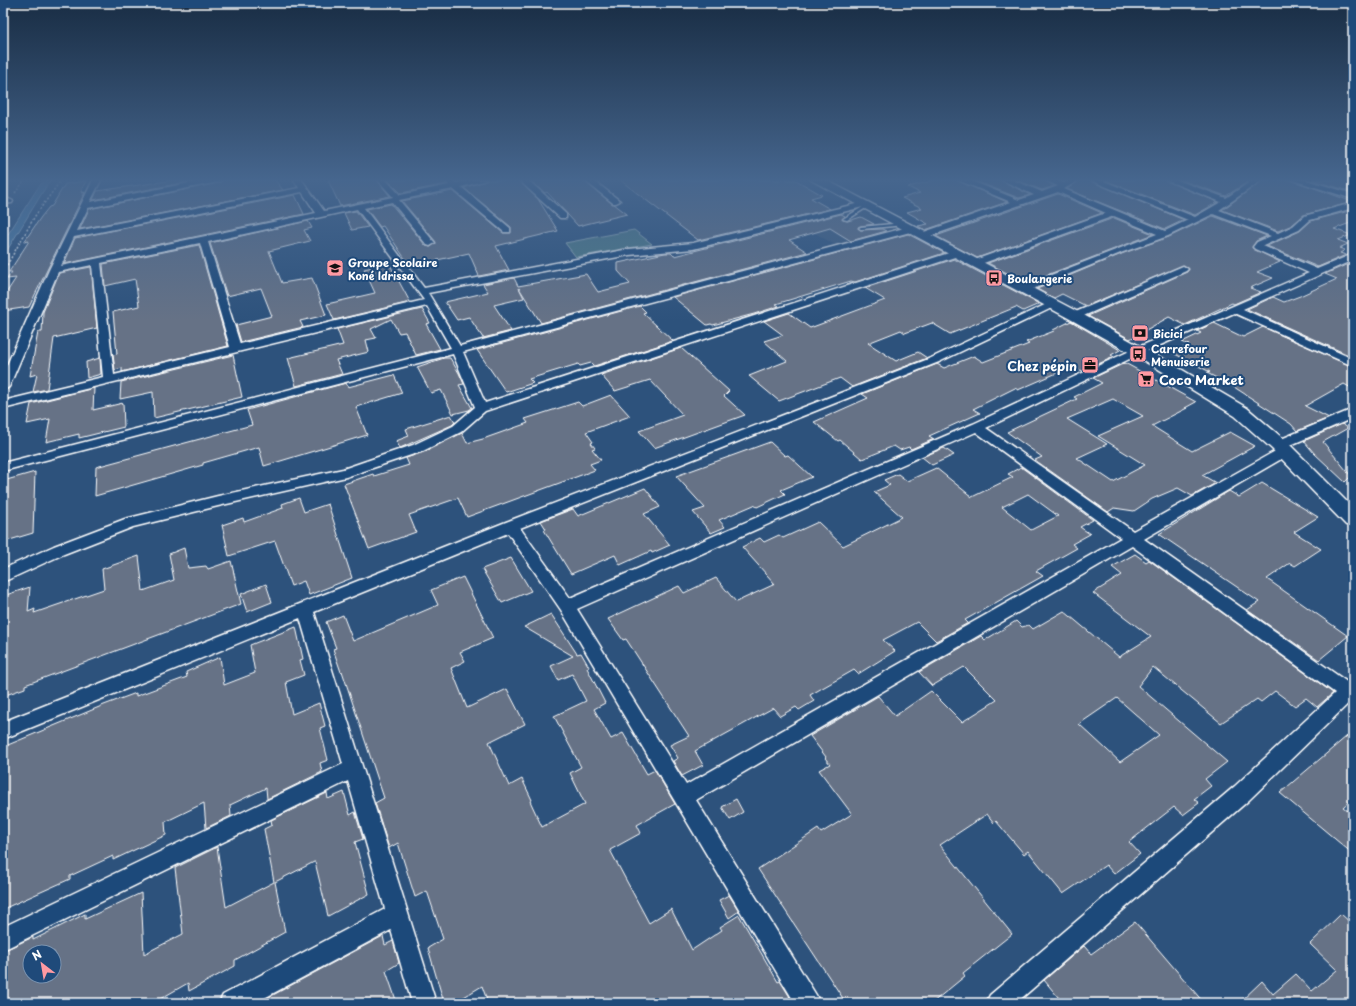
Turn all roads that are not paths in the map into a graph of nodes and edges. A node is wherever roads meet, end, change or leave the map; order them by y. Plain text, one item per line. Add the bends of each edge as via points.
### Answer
1 (74, 227) edge
2 (111, 227) edge
3 (263, 227) edge
4 (374, 227) edge
5 (418, 227) edge
6 (503, 227) edge
7 (773, 227) edge
8 (909, 227) edge
9 (921, 227) edge
10 (1075, 227) edge
11 (1148, 227) edge
12 (1180, 227) edge
13 (1255, 227) edge
14 (1297, 227) edge
15 (860, 228) dead end
16 (913, 229) junction
17 (507, 230) dead end
18 (1165, 234) junction
19 (70, 235) junction
20 (1279, 236) junction
21 (204, 240) junction
22 (430, 243) dead end
23 (958, 253) junction
24 (1353, 257) edge
25 (96, 262) junction
26 (975, 263) junction
27 (1183, 269) dead end
28 (54, 270) junction
29 (1317, 273) junction
30 (1024, 289) junction
31 (423, 291) junction
32 (430, 302) junction
33 (1053, 305) junction
34 (1235, 309) junction
35 (1075, 316) junction
36 (236, 349) junction
37 (457, 350) junction
38 (1138, 351) junction
39 (1353, 363) edge
40 (109, 380) junction
41 (3, 387) edge
42 (3, 405) edge
43 (481, 408) junction
44 (1353, 412) edge
45 (977, 427) junction
46 (1282, 448) junction
47 (3, 467) edge
48 (1353, 520) edge
49 (511, 526) junction
50 (1133, 539) junction
51 (3, 576) edge
52 (567, 606) junction
53 (304, 609) junction
54 (1350, 690) edge
55 (3, 730) edge
56 (354, 768) junction
57 (683, 798) junction
58 (396, 915) junction
59 (3, 939) edge
60 (231, 1003) edge
61 (424, 1003) edge
62 (808, 1003) edge
63 (998, 1003) edge

1 - 19 street
2 - 19 street
3 - 21 street
4 - 31 street
5 - 22 street
6 - 17 street
7 - 31 street via 693,246 629,252
8 - 16 street
9 - 16 street
10 - 26 street
11 - 18 street
12 - 18 street
13 - 20 street
14 - 20 street
15 - 16 lane
16 - 23 street
16 - 37 street
18 - 30 street
19 - 28 street
20 - 29 street via 1258,247
21 - 25 street
21 - 36 street
23 - 26 street
23 - 43 street
24 - 29 street
25 - 28 street
25 - 40 street
26 - 30 street
27 - 35 street
28 - 41 street
29 - 34 street
30 - 33 street
31 - 32 street
32 - 36 street
32 - 37 street
33 - 35 street
33 - 49 street via 935,360
34 - 38 street
34 - 39 street
35 - 38 street
36 - 40 street
37 - 43 street
37 - 47 street
38 - 45 street
38 - 46 street via 1241,412
40 - 42 street
43 - 51 street via 457,429 418,448 346,473 130,523 59,550
44 - 46 street
45 - 50 street
45 - 52 street
46 - 48 street
46 - 50 street
49 - 52 street
49 - 53 street
50 - 54 street
50 - 57 street
52 - 57 street
53 - 55 street
53 - 56 street
54 - 63 street via 1242,793
56 - 58 street
56 - 59 street
57 - 62 street
58 - 60 street
58 - 61 street

